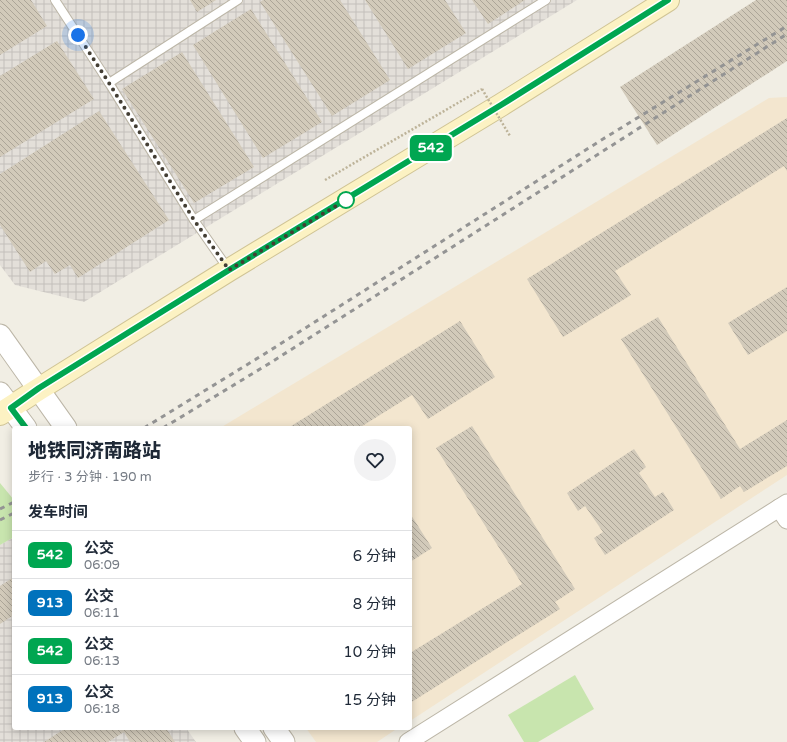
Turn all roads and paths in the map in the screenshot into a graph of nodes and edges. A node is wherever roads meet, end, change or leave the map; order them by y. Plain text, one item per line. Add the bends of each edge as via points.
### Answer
1 (54, 0) edge
2 (238, 0) edge
3 (546, 0) edge
4 (668, 0) edge
5 (109, 83) junction
6 (510, 136) dead end
7 (325, 180) dead end
8 (194, 220) junction
9 (229, 270) junction
10 (0, 335) edge
11 (39, 388) junction
12 (4, 405) edge
13 (24, 426) edge
14 (65, 426) edge
15 (784, 510) edge
16 (246, 730) edge
17 (275, 730) edge
18 (255, 742) edge
19 (284, 742) edge
20 (408, 742) edge

1 - 5 lane
2 - 5 lane
3 - 8 lane
4 - 9 main road
5 - 8 lane
6 - 7 path, bridge via 482,89
8 - 9 lane
9 - 11 main road
10 - 11 street
11 - 12 main road
11 - 14 street
12 - 13 street
15 - 20 street
16 - 18 street
17 - 19 street

